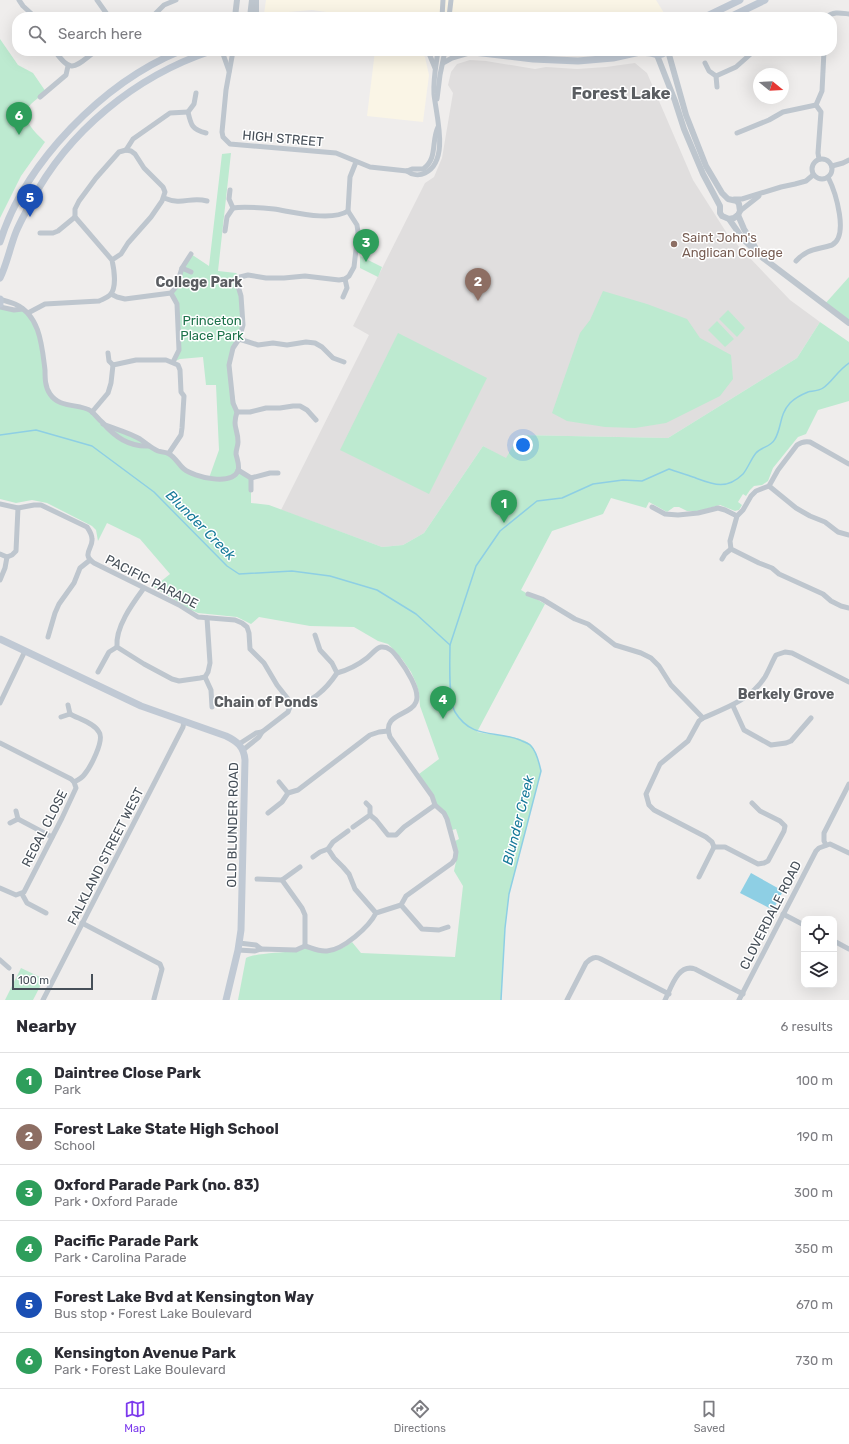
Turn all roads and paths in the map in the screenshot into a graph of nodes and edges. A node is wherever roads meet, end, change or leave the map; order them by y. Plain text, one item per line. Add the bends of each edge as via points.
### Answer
1 (19, 0) edge
2 (97, 0) edge
3 (176, 0) edge
4 (237, 0) edge
5 (252, 0) edge
6 (256, 0) edge
7 (443, 0) edge
8 (451, 0) edge
9 (740, 0) edge
10 (765, 0) edge
11 (30, 12) edge
12 (105, 12) edge
13 (157, 12) edge
14 (236, 12) edge
15 (251, 12) edge
16 (256, 12) edge
17 (442, 12) edge
18 (450, 12) edge
19 (715, 12) edge
20 (740, 12) edge
21 (837, 12) edge
22 (849, 14) edge
23 (58, 56) edge
24 (89, 56) edge
25 (169, 56) edge
26 (199, 56) edge
27 (224, 56) edge
28 (232, 56) edge
29 (430, 56) edge
30 (437, 56) edge
31 (444, 56) edge
32 (455, 56) edge
33 (509, 56) edge
34 (622, 56) edge
35 (653, 56) edge
36 (669, 56) edge
37 (748, 56) edge
38 (824, 56) edge
39 (443, 63) junction
40 (705, 63) dead end
41 (68, 66) junction
42 (436, 69) junction
43 (230, 72) junction
44 (716, 76) junction
45 (717, 86) dead end
46 (196, 93) dead end
47 (40, 96) dead end
48 (436, 104) junction
49 (816, 105) junction
50 (188, 112) junction
51 (206, 133) dead end
52 (737, 133) dead end
53 (126, 150) junction
54 (819, 159) junction
55 (849, 160) edge
56 (356, 162) junction
57 (832, 166) junction
58 (813, 174) junction
59 (828, 177) junction
60 (230, 190) dead end
61 (764, 193) junction
62 (164, 198) junction
63 (731, 199) junction
64 (207, 202) dead end
65 (720, 206) junction
66 (233, 208) junction
67 (348, 211) junction
68 (739, 213) junction
69 (75, 217) junction
70 (729, 220) junction
71 (226, 231) dead end
72 (40, 233) dead end
73 (0, 242) edge
74 (191, 254) dead end
75 (763, 258) junction
76 (112, 260) junction
77 (796, 261) dead end
78 (182, 268) junction
79 (191, 272) dead end
80 (0, 278) edge
81 (345, 279) junction
82 (171, 293) junction
83 (112, 294) junction
84 (343, 297) dead end
85 (0, 299) edge
86 (0, 304) edge
87 (0, 307) edge
88 (23, 309) junction
89 (28, 313) junction
90 (849, 324) edge
91 (239, 339) junction
92 (108, 353) dead end
93 (173, 362) junction
94 (344, 362) dead end
95 (113, 365) junction
96 (92, 412) junction
97 (237, 412) junction
98 (316, 420) dead end
99 (103, 424) junction
100 (149, 446) junction
101 (169, 453) junction
102 (849, 464) edge
103 (238, 470) junction
104 (278, 473) dead end
105 (251, 478) junction
106 (769, 486) junction
107 (251, 490) dead end
108 (0, 504) edge
109 (652, 507) dead end
110 (18, 508) junction
111 (737, 516) junction
112 (849, 535) edge
113 (731, 549) junction
114 (0, 554) edge
115 (7, 557) junction
116 (722, 559) dead end
117 (90, 560) junction
118 (0, 580) edge
119 (144, 588) junction
120 (528, 594) dead end
121 (849, 608) edge
122 (207, 618) junction
123 (315, 635) dead end
124 (48, 637) dead end
125 (0, 639) edge
126 (117, 647) junction
127 (25, 651) junction
128 (98, 672) dead end
129 (337, 673) junction
130 (205, 677) junction
131 (849, 682) edge
132 (0, 703) edge
133 (291, 704) junction
134 (68, 705) dead end
135 (733, 706) junction
136 (212, 707) dead end
137 (70, 714) junction
138 (62, 717) dead end
139 (703, 718) junction
140 (811, 718) dead end
141 (184, 721) junction
142 (388, 731) junction
143 (0, 743) edge
144 (241, 747) junction
145 (74, 782) junction
146 (279, 782) dead end
147 (849, 784) edge
148 (288, 793) junction
149 (366, 802) dead end
150 (752, 803) dead end
151 (435, 805) junction
152 (16, 811) dead end
153 (268, 813) dead end
154 (370, 815) junction
155 (18, 819) junction
156 (10, 823) dead end
157 (353, 827) dead end
158 (348, 832) dead end
159 (52, 837) junction
160 (826, 845) junction
161 (714, 847) junction
162 (328, 849) junction
163 (849, 853) edge
164 (312, 858) dead end
165 (300, 866) dead end
166 (699, 877) dead end
167 (257, 879) dead end
168 (282, 880) junction
169 (0, 888) edge
170 (22, 894) junction
171 (401, 905) junction
172 (46, 913) dead end
173 (376, 913) junction
174 (783, 914) junction
175 (82, 923) junction
176 (801, 923) edge
177 (448, 927) dead end
178 (837, 942) edge
179 (305, 946) junction
180 (238, 947) junction
181 (849, 948) edge
182 (0, 960) edge
183 (9, 968) dead end
184 (668, 994) junction
185 (743, 994) junction
186 (43, 1000) edge
187 (154, 1000) edge
188 (226, 1000) edge
189 (567, 1000) edge
190 (665, 1000) edge
191 (739, 1000) edge

1 - 11 street
2 - 12 street
3 - 13 street
4 - 14 street
5 - 15 street
6 - 16 street
7 - 17 street
8 - 18 street
9 - 19 main road
10 - 20 main road
21 - 22 street
23 - 41 street
24 - 41 street via 75,66
25 - 73 main road via 124,82 71,127 29,184 8,221
26 - 80 main road via 166,70 136,87 83,130 48,174 31,201 16,232
27 - 43 street
28 - 43 street, HIGH STREET
29 - 42 street
30 - 42 street, HIGH STREET
31 - 39 street, HIGH STREET
32 - 39 street
33 - 34 main road via 578,60
35 - 65 street via 675,101 703,174
36 - 63 street via 686,115 706,166 722,193
37 - 44 street via 736,67
38 - 49 street via 822,91
39 - 48 street, HIGH STREET
40 - 44 street via 709,71
41 - 47 street via 66,75
42 - 48 street, HIGH STREET
43 - 56 street, HIGH STREET via 222,132 227,142 234,145 336,153
44 - 45 street
46 - 50 street via 194,104
48 - 56 street, HIGH STREET via 440,133 438,154 434,165 425,173 411,174 407,171 370,167
49 - 52 street via 784,112
49 - 54 street via 821,112
50 - 51 street via 190,124 197,131
50 - 53 street via 170,113 133,139
53 - 62 street via 135,154 144,168 163,187
53 - 69 street via 119,152 96,178 79,201
54 - 57 street via 828,161
54 - 58 street via 812,164
55 - 57 street
56 - 67 street via 350,178
57 - 59 street
58 - 59 street via 821,180
58 - 61 street via 806,181
59 - 77 street via 842,214 844,233 839,241 803,253
60 - 66 street via 229,198
61 - 63 street
61 - 68 street
62 - 64 street via 177,202 200,199
62 - 76 street via 121,254
63 - 65 street via 723,201
63 - 68 street via 739,204
65 - 70 street via 720,213
66 - 67 street via 274,209 297,214 334,216
66 - 71 street via 227,217
67 - 81 street via 358,232 354,267
68 - 70 street
68 - 75 street via 744,229
69 - 72 street via 58,231
69 - 76 street
70 - 75 street via 743,239
74 - 78 street
75 - 90 street
76 - 83 street
78 - 79 street
78 - 82 street via 176,287
81 - 84 street via 347,288
81 - 91 street via 330,280 305,276 240,277 238,286 243,324
82 - 83 street via 125,299
82 - 93 street via 177,304 179,350
83 - 89 street via 99,301 45,304
85 - 86 main road
85 - 88 street
87 - 88 street
88 - 89 street
89 - 96 street via 40,338 46,387 50,395 59,402
91 - 94 street via 258,345 315,343 333,358
91 - 97 street via 233,348 230,365 232,403
92 - 95 street via 109,361
93 - 95 street via 136,360
93 - 101 street via 180,370 184,403 181,434
95 - 96 street via 108,393
96 - 99 street
97 - 98 street via 300,406
97 - 103 street via 234,422 238,444
99 - 100 street via 140,439
99 - 100 street via 134,446
100 - 101 street
101 - 103 street via 192,474 209,478 228,478 235,475
102 - 106 street via 804,441 796,445
103 - 105 street
104 - 105 street
105 - 107 street
106 - 111 street via 756,491
106 - 112 street via 796,508 825,522 838,532
108 - 110 street, PACIFIC PARADE
109 - 111 street via 665,514 678,516 718,508
110 - 115 street via 16,551
110 - 117 street, PACIFIC PARADE via 41,505 87,527 92,539 88,551
111 - 113 street via 730,541
113 - 116 street
113 - 121 street
114 - 115 street
115 - 118 street
117 - 119 street, PACIFIC PARADE
117 - 124 street via 80,568 74,583 59,604
119 - 122 street, PACIFIC PARADE via 198,617
119 - 126 street via 130,606 118,634
120 - 139 street via 588,624 615,645 651,658 671,685
122 - 130 street via 210,663
122 - 133 street, PACIFIC PARADE via 235,620 247,627 250,649 264,663
123 - 129 street via 320,650
125 - 127 main road, OLD BLUNDER ROAD
126 - 128 street via 109,652
126 - 130 street via 172,679
127 - 132 street
127 - 141 main road, OLD BLUNDER ROAD via 141,706
129 - 133 street via 330,684 305,703
129 - 142 street via 360,663 382,647 392,651 406,668 417,698 413,707 392,721
130 - 136 street via 211,690
131 - 135 street via 792,653 785,652 776,655 755,689
133 - 144 street via 288,712 259,737
134 - 137 street
135 - 139 street
135 - 140 street via 744,730 771,745 791,741
137 - 138 street
137 - 145 street via 94,727 101,736 100,745 84,776
139 - 161 street via 688,741 660,764 646,798 654,810 706,837
141 - 144 main road, OLD BLUNDER ROAD via 226,736
141 - 175 street, FALKLAND STREET WEST
142 - 148 street via 370,736 298,790
142 - 151 street via 432,796
143 - 145 street, REGAL CLOSE
144 - 180 main road, OLD BLUNDER ROAD via 245,760 242,903
145 - 159 street, REGAL CLOSE via 75,791
146 - 148 street
147 - 160 street via 824,833
148 - 153 street via 282,802
149 - 154 street via 370,807
150 - 161 street via 785,826 768,861 758,864 725,847
151 - 154 street via 396,835 388,835
151 - 171 street via 448,819 456,852 455,859 406,896
152 - 155 street
154 - 157 street
155 - 156 street
155 - 159 street
158 - 162 street via 333,842
159 - 170 street, REGAL CLOSE
160 - 163 street via 834,845
160 - 174 street, CLOVERDALE ROAD via 813,855
161 - 166 street
162 - 164 street
162 - 173 street via 344,866 355,889
165 - 168 street
167 - 168 street
168 - 179 street via 305,915
169 - 170 street via 16,895
170 - 172 street via 27,903
171 - 173 street
171 - 177 street via 422,929 440,930
173 - 179 street via 371,922 341,947 319,951
174 - 176 street
174 - 185 street, CLOVERDALE ROAD
175 - 186 street, FALKLAND STREET WEST
175 - 187 street via 160,964 162,969
178 - 181 street
179 - 180 street via 296,950 261,948 255,951
180 - 188 main road, OLD BLUNDER ROAD
182 - 183 street
184 - 185 street via 680,972 691,967
184 - 189 street via 596,957 586,963
184 - 190 street
185 - 191 street, CLOVERDALE ROAD

